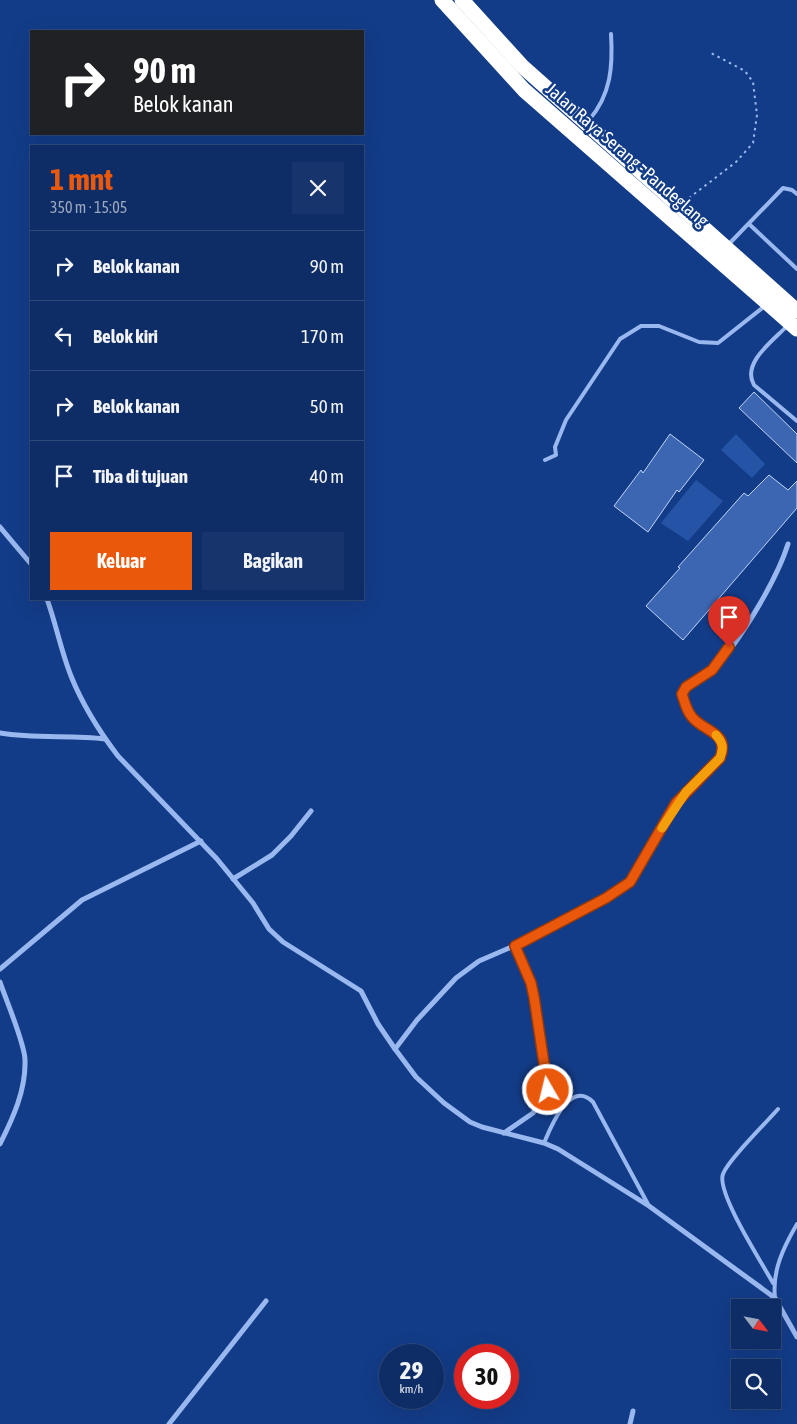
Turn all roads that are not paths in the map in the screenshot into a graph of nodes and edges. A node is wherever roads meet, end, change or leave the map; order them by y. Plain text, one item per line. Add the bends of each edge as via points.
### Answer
1 (442, 0) edge
2 (462, 0) edge
3 (610, 34) dead end
4 (586, 123) junction
5 (797, 194) edge
6 (749, 224) junction
7 (722, 253) junction
8 (797, 269) edge
9 (768, 304) junction
10 (795, 319) edge
11 (797, 421) edge
12 (545, 460) dead end
13 (0, 527) edge
14 (788, 544) dead end
15 (30, 563) edge
16 (47, 600) edge
17 (0, 732) edge
18 (105, 739) junction
19 (312, 811) dead end
20 (202, 842) junction
21 (233, 879) junction
22 (515, 946) junction
23 (0, 969) edge
24 (0, 982) edge
25 (395, 1049) junction
26 (778, 1109) dead end
27 (504, 1133) junction
28 (544, 1143) junction
29 (0, 1144) edge
30 (649, 1206) junction
31 (797, 1224) edge
32 (773, 1283) junction
33 (775, 1298) junction
34 (266, 1301) dead end
35 (797, 1337) edge
36 (633, 1411) dead end
37 (168, 1424) edge
38 (630, 1424) edge

1 - 7 highway, Jalan Raya Serang - Pandeglang via 524,90
2 - 4 highway, Jalan Raya Serang - Pandeglang via 522,66
3 - 4 lane via 611,79 599,108
4 - 7 highway, Jalan Raya Serang - Pandeglang via 680,206
5 - 6 lane via 782,188
6 - 7 lane
6 - 8 lane
7 - 9 highway, Jalan Raya Serang - Pandeglang
7 - 10 highway, Jalan Raya Serang - Pandeglang
9 - 10 highway, Jalan Raya Serang - Pandeglang
9 - 12 lane via 718,343 699,342 659,326 641,326 620,339 566,420 554,447 556,455
10 - 11 lane via 753,363 750,376 754,385
13 - 15 street
14 - 22 street via 775,578 738,636 712,670 686,687 682,694 693,718 722,742 720,758 676,803 630,882
16 - 18 street via 71,676
17 - 18 street via 17,736
18 - 20 street
19 - 21 street via 272,856
20 - 21 street
20 - 23 street via 82,900
21 - 25 street via 269,929 283,942 361,991
22 - 25 street via 479,961 456,978
22 - 27 street via 531,983 548,1090 533,1114
24 - 29 street via 26,1058 23,1085 13,1119
25 - 27 street via 416,1078 444,1103 470,1122
26 - 32 lane via 725,1169 721,1181 727,1200
27 - 28 street
28 - 30 street
28 - 30 lane via 559,1111 570,1099 588,1097
30 - 33 street
31 - 32 lane via 780,1259
32 - 33 lane
33 - 35 street
34 - 37 street
36 - 38 street

